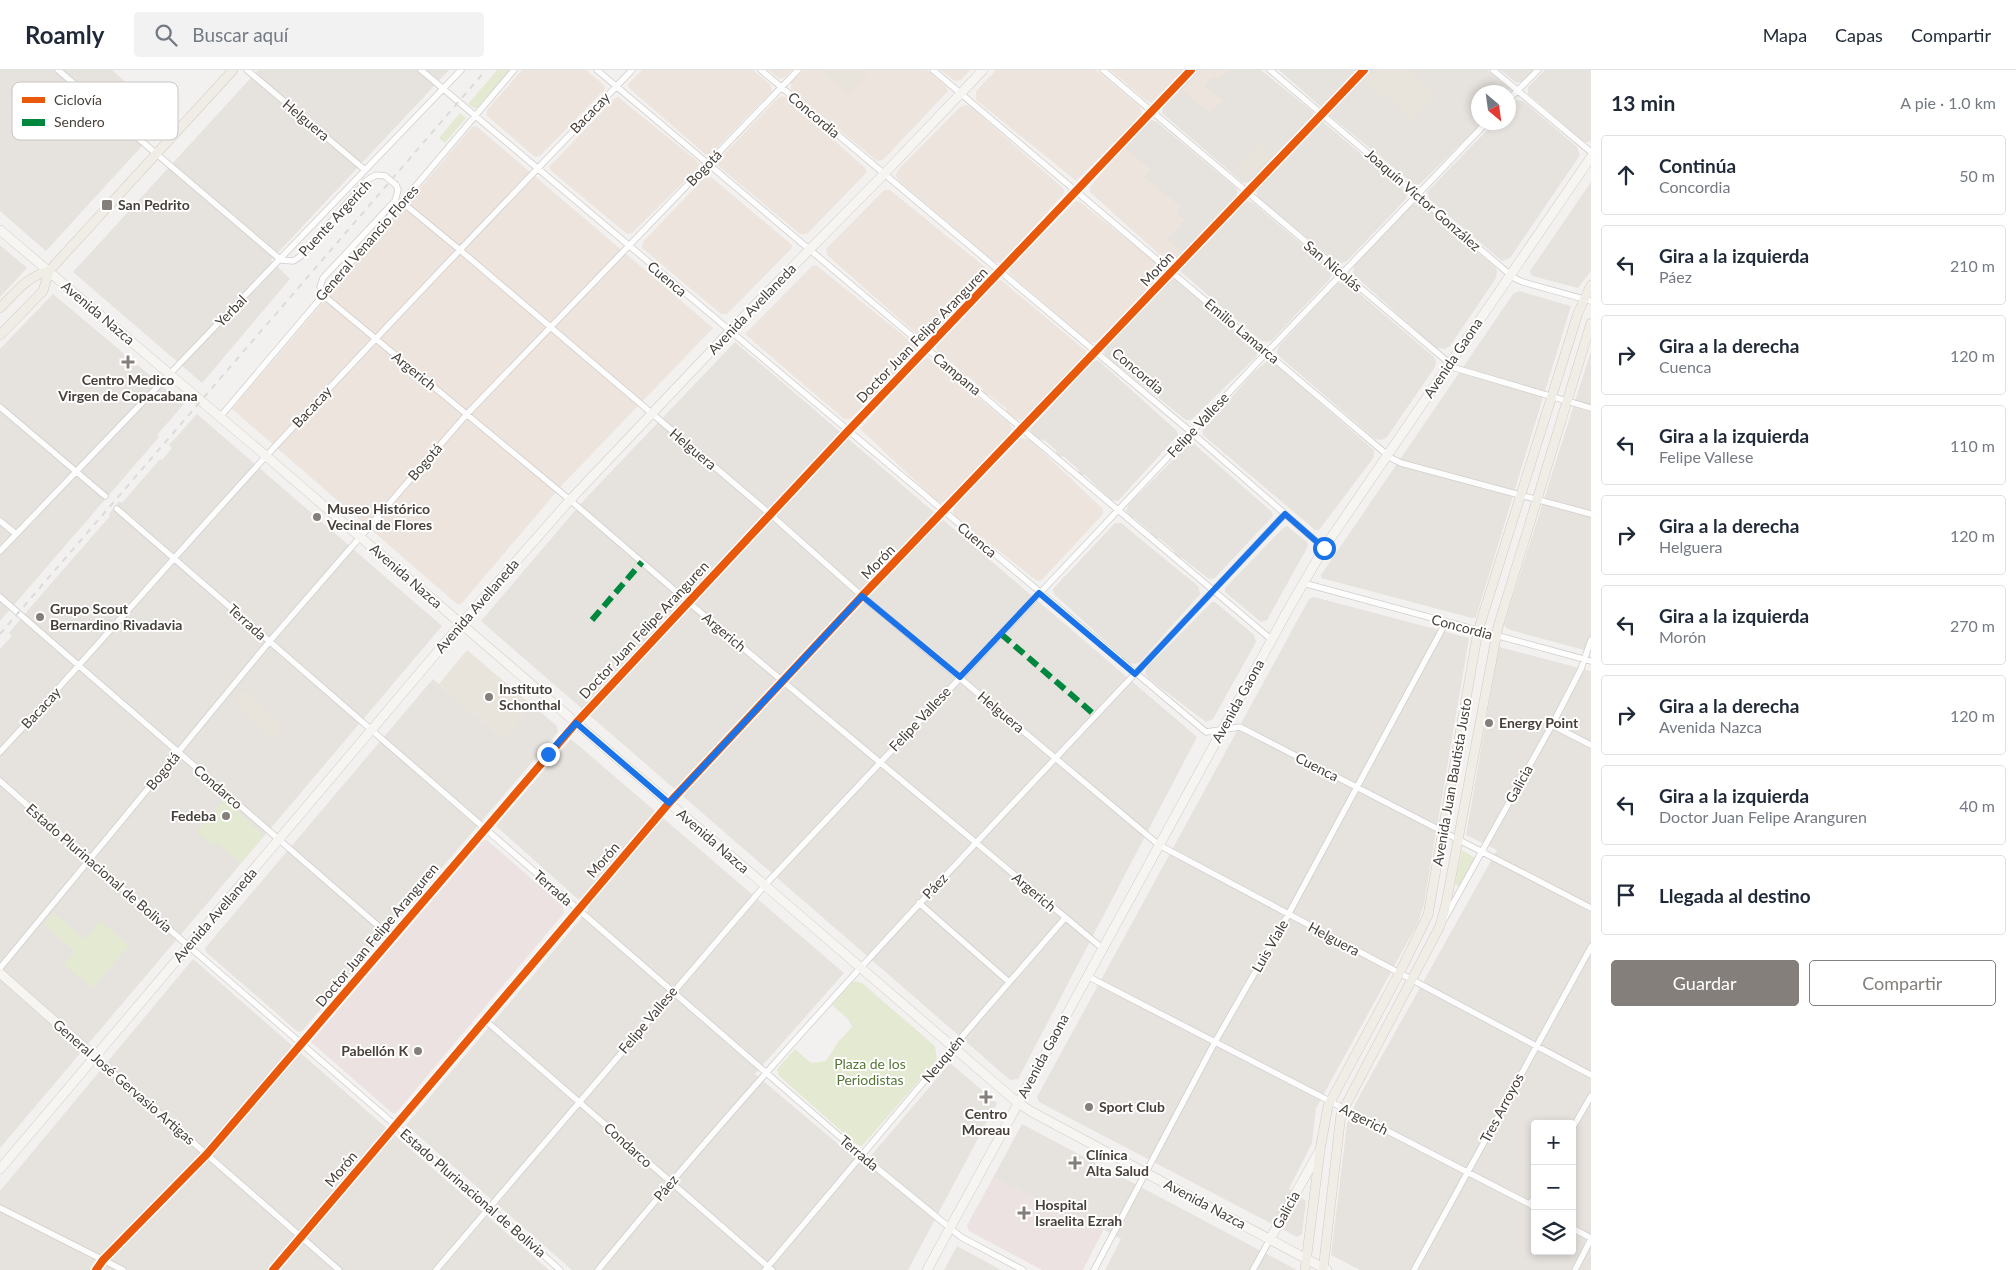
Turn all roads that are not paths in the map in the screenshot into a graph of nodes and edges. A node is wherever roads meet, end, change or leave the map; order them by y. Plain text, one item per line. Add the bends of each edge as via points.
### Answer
1 (58, 70) edge
2 (233, 70) edge
3 (247, 70) edge
4 (420, 70) edge
5 (461, 70) edge
6 (514, 70) edge
7 (597, 70) edge
8 (632, 70) edge
9 (761, 70) edge
10 (798, 70) edge
11 (933, 70) edge
12 (983, 70) edge
13 (1104, 70) edge
14 (1191, 70) edge
15 (1270, 70) edge
16 (1364, 70) edge
17 (1493, 70) edge
18 (1538, 70) edge
19 (72, 82) edge
20 (616, 86) junction
21 (781, 87) junction
22 (444, 90) junction
23 (1518, 91) junction
24 (961, 93) junction
25 (1152, 111) junction
26 (1322, 113) junction
27 (476, 116) junction
28 (1479, 130) edge
29 (178, 131) edge
30 (140, 140) edge
31 (170, 140) edge
32 (1591, 152) edge
33 (157, 154) junction
34 (1591, 158) edge
35 (708, 164) junction
36 (537, 169) junction
37 (365, 170) junction
38 (884, 174) junction
39 (1076, 190) junction
40 (1247, 192) junction
41 (1417, 194) junction
42 (402, 203) junction
43 (0, 230) edge
44 (628, 246) junction
45 (460, 250) junction
46 (810, 250) junction
47 (281, 260) junction
48 (1000, 271) junction
49 (1172, 271) junction
50 (49, 272) junction
51 (1341, 273) junction
52 (1510, 275) junction
53 (1591, 285) edge
54 (323, 295) junction
55 (1587, 300) edge
56 (0, 308) edge
57 (1591, 323) edge
58 (551, 327) junction
59 (729, 331) junction
60 (0, 335) edge
61 (374, 339) junction
62 (926, 348) junction
63 (1095, 352) junction
64 (1267, 352) junction
65 (1449, 364) junction
66 (171, 374) junction
67 (1551, 397) junction
68 (1567, 402) junction
69 (0, 407) edge
70 (1591, 408) edge
71 (651, 413) junction
72 (467, 414) junction
73 (220, 416) junction
74 (1022, 429) junction
75 (848, 431) junction
76 (1191, 432) junction
77 (1387, 454) junction
78 (266, 456) junction
79 (77, 472) junction
80 (1521, 495) junction
81 (105, 496) dead end
82 (570, 500) junction
83 (1537, 500) junction
84 (117, 509) dead end
85 (1118, 510) junction
86 (944, 511) junction
87 (770, 514) junction
88 (1285, 514) junction
89 (1591, 514) edge
90 (0, 521) edge
91 (16, 534) junction
92 (360, 537) junction
93 (1324, 548) junction
94 (0, 551) edge
95 (175, 559) junction
96 (1303, 583) junction
97 (1213, 591) junction
98 (1039, 593) junction
99 (862, 596) junction
100 (0, 597) edge
101 (687, 601) junction
102 (1446, 622) junction
103 (461, 624) junction
104 (1478, 631) junction
105 (1496, 636) junction
106 (1272, 640) junction
107 (1591, 640) edge
108 (269, 642) junction
109 (1588, 660) edge
110 (81, 665) junction
111 (1135, 674) junction
112 (960, 677) junction
113 (783, 681) junction
114 (576, 723) junction
115 (1552, 725) junction
116 (372, 730) junction
117 (1222, 730) junction
118 (1591, 745) edge
119 (0, 752) edge
120 (179, 752) junction
121 (1056, 758) junction
122 (880, 762) junction
123 (0, 782) edge
124 (1357, 787) junction
125 (669, 803) junction
126 (485, 828) junction
127 (1443, 833) junction
128 (279, 840) junction
129 (1458, 840) junction
130 (975, 843) junction
131 (1159, 845) junction
132 (1482, 852) junction
133 (90, 861) junction
134 (765, 885) junction
135 (919, 903) junction
136 (1591, 908) edge
137 (578, 910) junction
138 (1288, 915) junction
139 (1065, 918) junction
140 (1440, 926) junction
141 (391, 937) junction
142 (188, 945) junction
143 (1591, 947) edge
144 (1102, 948) junction
145 (860, 967) junction
146 (0, 968) edge
147 (0, 973) edge
148 (1399, 974) junction
149 (1087, 976) junction
150 (1412, 980) junction
151 (1009, 982) junction
152 (673, 991) junction
153 (485, 1020) junction
154 (1215, 1042) junction
155 (301, 1044) junction
156 (1536, 1046) junction
157 (953, 1047) junction
158 (94, 1056) junction
159 (766, 1073) junction
160 (1591, 1075) edge
161 (1591, 1096) edge
162 (1329, 1101) junction
163 (580, 1102) junction
164 (1018, 1103) junction
165 (1343, 1109) junction
166 (1576, 1122) edge
167 (396, 1125) junction
168 (1320, 1150) junction
169 (206, 1154) junction
170 (861, 1155) junction
171 (0, 1169) edge
172 (1468, 1172) junction
173 (1145, 1173) junction
174 (670, 1182) junction
175 (1531, 1205) edge
176 (489, 1206) junction
177 (0, 1208) edge
178 (948, 1228) junction
179 (1576, 1230) edge
180 (301, 1236) junction
181 (1591, 1238) edge
182 (1270, 1239) junction
183 (1307, 1259) junction
184 (103, 1260) junction
185 (768, 1269) edge
186 (1325, 1269) edge
187 (96, 1270) edge
188 (123, 1270) edge
189 (272, 1270) edge
190 (339, 1270) edge
191 (436, 1270) edge
192 (560, 1270) edge
193 (598, 1270) edge
194 (927, 1270) edge
195 (1023, 1270) edge
196 (1094, 1270) edge
197 (1253, 1270) edge
198 (1305, 1270) edge
199 (1414, 1270) edge
200 (1575, 1270) edge

1 - 19 street
2 - 29 main road
3 - 37 street, Helguera
4 - 22 street, Cuenca
5 - 22 street, Yerbal
6 - 27 street, General Venancio Flores
7 - 20 street, Campana
8 - 20 street, Bacacay
9 - 21 street, Concordia
10 - 21 street, Bogotá
11 - 24 street, Emilio Lamarca
12 - 24 main road, Avenida Avellaneda
13 - 25 street, San Nicolás
14 - 25 street, Doctor Juan Felipe Aranguren
15 - 26 street, Joaquín Victor González
16 - 26 street, Morón
17 - 23 street
18 - 23 street
20 - 35 street, Campana
20 - 36 street, Bacacay
21 - 35 street, Bogotá
21 - 38 street, Concordia
22 - 27 street, Cuenca
22 - 37 street, Yerbal
23 - 32 street
24 - 38 main road, Avenida Avellaneda
24 - 39 street, Emilio Lamarca
25 - 39 street, Doctor Juan Felipe Aranguren
25 - 40 street, San Nicolás
26 - 40 street, Morón
26 - 41 street, Joaquín Victor González
27 - 36 street, Cuenca
27 - 42 street, General Venancio Flores
28 - 41 street, Felipe Vallese
30 - 33 street
31 - 33 main road
33 - 47 street
33 - 50 main road
34 - 52 main road, Avenida Gaona
35 - 44 street, Bogotá
35 - 46 street, Campana
36 - 44 street, Cuenca
36 - 45 street, Bacacay
37 - 47 street, Yerbal
38 - 46 main road, Avenida Avellaneda
38 - 48 street, Concordia
39 - 48 street, Doctor Juan Felipe Aranguren
39 - 49 street, Emilio Lamarca
40 - 49 street, Morón
40 - 51 street, San Nicolás
41 - 51 street, Felipe Vallese
41 - 52 street, Joaquín Victor González
42 - 45 street, Helguera
42 - 54 street, General Venancio Flores
43 - 50 main road, Avenida Nazca
44 - 58 street, Bogotá
44 - 59 street, Cuenca
45 - 58 street, Helguera
45 - 61 street, Bacacay
46 - 59 main road, Avenida Avellaneda
46 - 62 street, Campana
47 - 54 street, Puente Argerich, bridge via 293,261 301,256 368,180 376,175 385,176 396,185 395,201 323,278 320,287
47 - 66 street, Yerbal
48 - 62 street, Doctor Juan Felipe Aranguren
48 - 63 street, Concordia
49 - 63 street, Morón
49 - 64 street, Emilio Lamarca
50 - 56 main road via 29,278
50 - 60 main road via 43,291
50 - 66 main road, Avenida Nazca
51 - 64 street, Felipe Vallese
51 - 65 street, San Nicolás
52 - 55 street, Joaquín Victor González via 1523,282
52 - 65 main road, Avenida Gaona
53 - 55 main road, Avenida Juan Bautista Justo
54 - 61 street, Argerich
54 - 73 street, General Venancio Flores
55 - 67 main road, Avenida Juan Bautista Justo
57 - 68 main road, Avenida Juan Bautista Justo
58 - 71 street, Helguera
58 - 72 street, Bogotá
59 - 71 main road, Avenida Avellaneda
59 - 75 street, Cuenca
61 - 72 street, Argerich
61 - 78 street, Bacacay
62 - 74 street, Campana
62 - 75 street, Doctor Juan Felipe Aranguren
63 - 74 street, Morón
63 - 76 street, Concordia
64 - 76 street, Felipe Vallese
64 - 77 street, Emilio Lamarca
65 - 67 street, San Nicolás via 1460,371
65 - 77 main road, Avenida Gaona
66 - 73 main road, Avenida Nazca
66 - 79 street, Yerbal
67 - 68 street, San Nicolás
67 - 80 main road, Avenida Juan Bautista Justo
68 - 70 street, San Nicolás
68 - 83 main road, Avenida Juan Bautista Justo
69 - 79 street
71 - 82 main road, Avenida Avellaneda
71 - 87 street, Helguera
72 - 82 street, Argerich
72 - 92 street, Bogotá
73 - 78 main road, Avenida Nazca
74 - 85 street, Campana
74 - 86 street, Morón
75 - 86 street, Cuenca
75 - 87 street, Doctor Juan Felipe Aranguren
76 - 85 street, Felipe Vallese
76 - 88 street, Concordia
77 - 80 street, Emilio Lamarca via 1401,463
77 - 93 main road, Avenida Gaona
78 - 92 main road, Avenida Nazca
78 - 95 street, Bacacay
79 - 81 street
79 - 91 street, Yerbal
80 - 83 street, Emilio Lamarca
80 - 104 main road, Avenida Juan Bautista Justo
82 - 101 street, Argerich
82 - 103 main road, Avenida Avellaneda
83 - 89 street, Emilio Lamarca
83 - 105 main road, Avenida Juan Bautista Justo
84 - 95 street, Terrada
85 - 97 street, Campana
85 - 98 street, Felipe Vallese
86 - 98 street, Cuenca
86 - 99 street, Morón
87 - 99 street, Helguera
87 - 101 street, Doctor Juan Felipe Aranguren
88 - 93 street, Concordia
88 - 97 street, Páez
90 - 91 street
91 - 94 street, Yerbal
92 - 103 main road, Avenida Nazca
92 - 108 street, Bogotá
93 - 96 main road, Avenida Gaona
95 - 108 street, Terrada
95 - 110 street, Bacacay
96 - 102 street, Concordia
96 - 106 main road, Avenida Gaona
97 - 106 street, Campana
97 - 111 street, Páez
98 - 111 street, Cuenca
98 - 112 street, Felipe Vallese
99 - 112 street, Helguera
99 - 113 street, Morón
100 - 110 street, Condarco
101 - 113 street, Argerich
101 - 114 street, Doctor Juan Felipe Aranguren
102 - 104 street, Concordia
102 - 124 street, Luis Viale
103 - 114 main road, Avenida Nazca
103 - 116 main road, Avenida Avellaneda
104 - 105 street, Concordia
104 - 127 main road, Avenida Juan Bautista Justo
105 - 109 street, Concordia
105 - 129 main road, Avenida Juan Bautista Justo
106 - 117 main road, Avenida Gaona
107 - 109 street, Galicia
108 - 116 street, Terrada
108 - 120 street, Bogotá
109 - 115 street, Galicia
110 - 119 street, Bacacay
110 - 120 street, Condarco
111 - 117 street, Cuenca via 1206,732
111 - 121 street, Páez
112 - 121 street, Helguera
112 - 122 street, Felipe Vallese
113 - 122 street, Argerich
113 - 125 street, Morón
114 - 125 main road, Avenida Nazca
114 - 126 street, Doctor Juan Felipe Aranguren
115 - 118 street
115 - 132 street, Galicia
116 - 126 street, Terrada
116 - 128 main road, Avenida Avellaneda
117 - 124 street, Cuenca via 1240,727
117 - 131 main road, Avenida Gaona
120 - 128 street, Condarco
120 - 133 street, Bogotá
121 - 130 street, Páez
121 - 131 street, Helguera
122 - 130 street, Argerich
122 - 134 street, Felipe Vallese
123 - 133 street, Estado Plurinacional de Bolivia
124 - 127 street, Cuenca
124 - 138 street, Luis Viale
125 - 134 main road, Avenida Nazca
125 - 137 street, Morón
126 - 137 street, Terrada
126 - 141 street, Doctor Juan Felipe Aranguren
127 - 129 street, Cuenca
127 - 148 main road, Avenida Juan Bautista Justo via 1428,915
128 - 141 street, Condarco
128 - 142 main road, Avenida Avellaneda
129 - 132 street, Cuenca
129 - 140 main road, Avenida Juan Bautista Justo
130 - 135 street, Páez
130 - 139 street, Argerich
131 - 138 street, Helguera
131 - 144 main road, Avenida Gaona
132 - 136 street, Cuenca
132 - 140 street, Galicia
133 - 142 street, Estado Plurinacional de Bolivia
133 - 146 street, Bogotá
134 - 145 main road, Avenida Nazca
134 - 152 street, Felipe Vallese
135 - 145 street, Páez
135 - 151 street
137 - 152 street, Terrada
137 - 153 street, Morón
138 - 148 street, Helguera
138 - 154 street, Luis Viale
139 - 144 street, Argerich
139 - 151 street, Neuquén
140 - 150 main road, Avenida Juan Bautista Justo
141 - 155 street, Doctor Juan Felipe Aranguren
142 - 155 street, Estado Plurinacional de Bolivia
142 - 158 main road, Avenida Avellaneda
143 - 156 street, Tres Arroyos
144 - 149 main road, Avenida Gaona
145 - 157 main road, Avenida Nazca
145 - 159 street, Páez
147 - 158 main road, General José Gervasio Artigas
148 - 150 street, Helguera
148 - 162 main road, Avenida Juan Bautista Justo
149 - 154 street, Argerich
149 - 164 main road, Avenida Gaona
150 - 156 street, Helguera
150 - 165 main road, Avenida Juan Bautista Justo
151 - 157 street, Neuquén
152 - 159 street, Terrada
152 - 163 street, Felipe Vallese
153 - 163 street, Condarco
153 - 167 street, Morón
154 - 162 street, Argerich
154 - 173 street, Luis Viale
155 - 167 street, Estado Plurinacional de Bolivia
155 - 169 street, Doctor Juan Felipe Aranguren
156 - 160 street, Helguera
156 - 172 street, Tres Arroyos
157 - 164 main road, Avenida Nazca
157 - 170 street, Neuquén
158 - 169 street, General José Gervasio Artigas
158 - 171 main road, Avenida Avellaneda
159 - 170 street, Terrada
159 - 174 street, Páez
161 - 166 street
162 - 165 street, Argerich
162 - 168 main road, Avenida Juan Bautista Justo
163 - 174 street, Condarco
163 - 176 street, Felipe Vallese
164 - 173 main road, Avenida Nazca
164 - 178 main road, Avenida Gaona
165 - 172 street, Argerich
165 - 186 main road, Avenida Juan Bautista Justo
167 - 176 street, Estado Plurinacional de Bolivia
167 - 180 street, Morón
168 - 182 main road, Galicia
168 - 183 main road, Avenida Juan Bautista Justo
169 - 180 street, General José Gervasio Artigas
169 - 184 street, Doctor Juan Felipe Aranguren
170 - 178 street, Terrada
170 - 185 street, Neuquén
172 - 175 street, Argerich
172 - 199 street, Tres Arroyos
173 - 182 main road, Avenida Nazca
173 - 196 street, Luis Viale
174 - 185 street, Condarco
174 - 193 street, Páez
176 - 191 street, Felipe Vallese
176 - 192 street, Estado Plurinacional de Bolivia
177 - 184 street
178 - 194 main road, Avenida Gaona
178 - 195 street, Terrada
179 - 181 street
180 - 189 street, Morón
180 - 190 street, General José Gervasio Artigas
181 - 200 street
182 - 183 main road, Avenida Nazca
182 - 197 street, Galicia
183 - 186 main road, Avenida Nazca
183 - 198 main road, Avenida Juan Bautista Justo
184 - 187 street, Doctor Juan Felipe Aranguren
184 - 188 street

